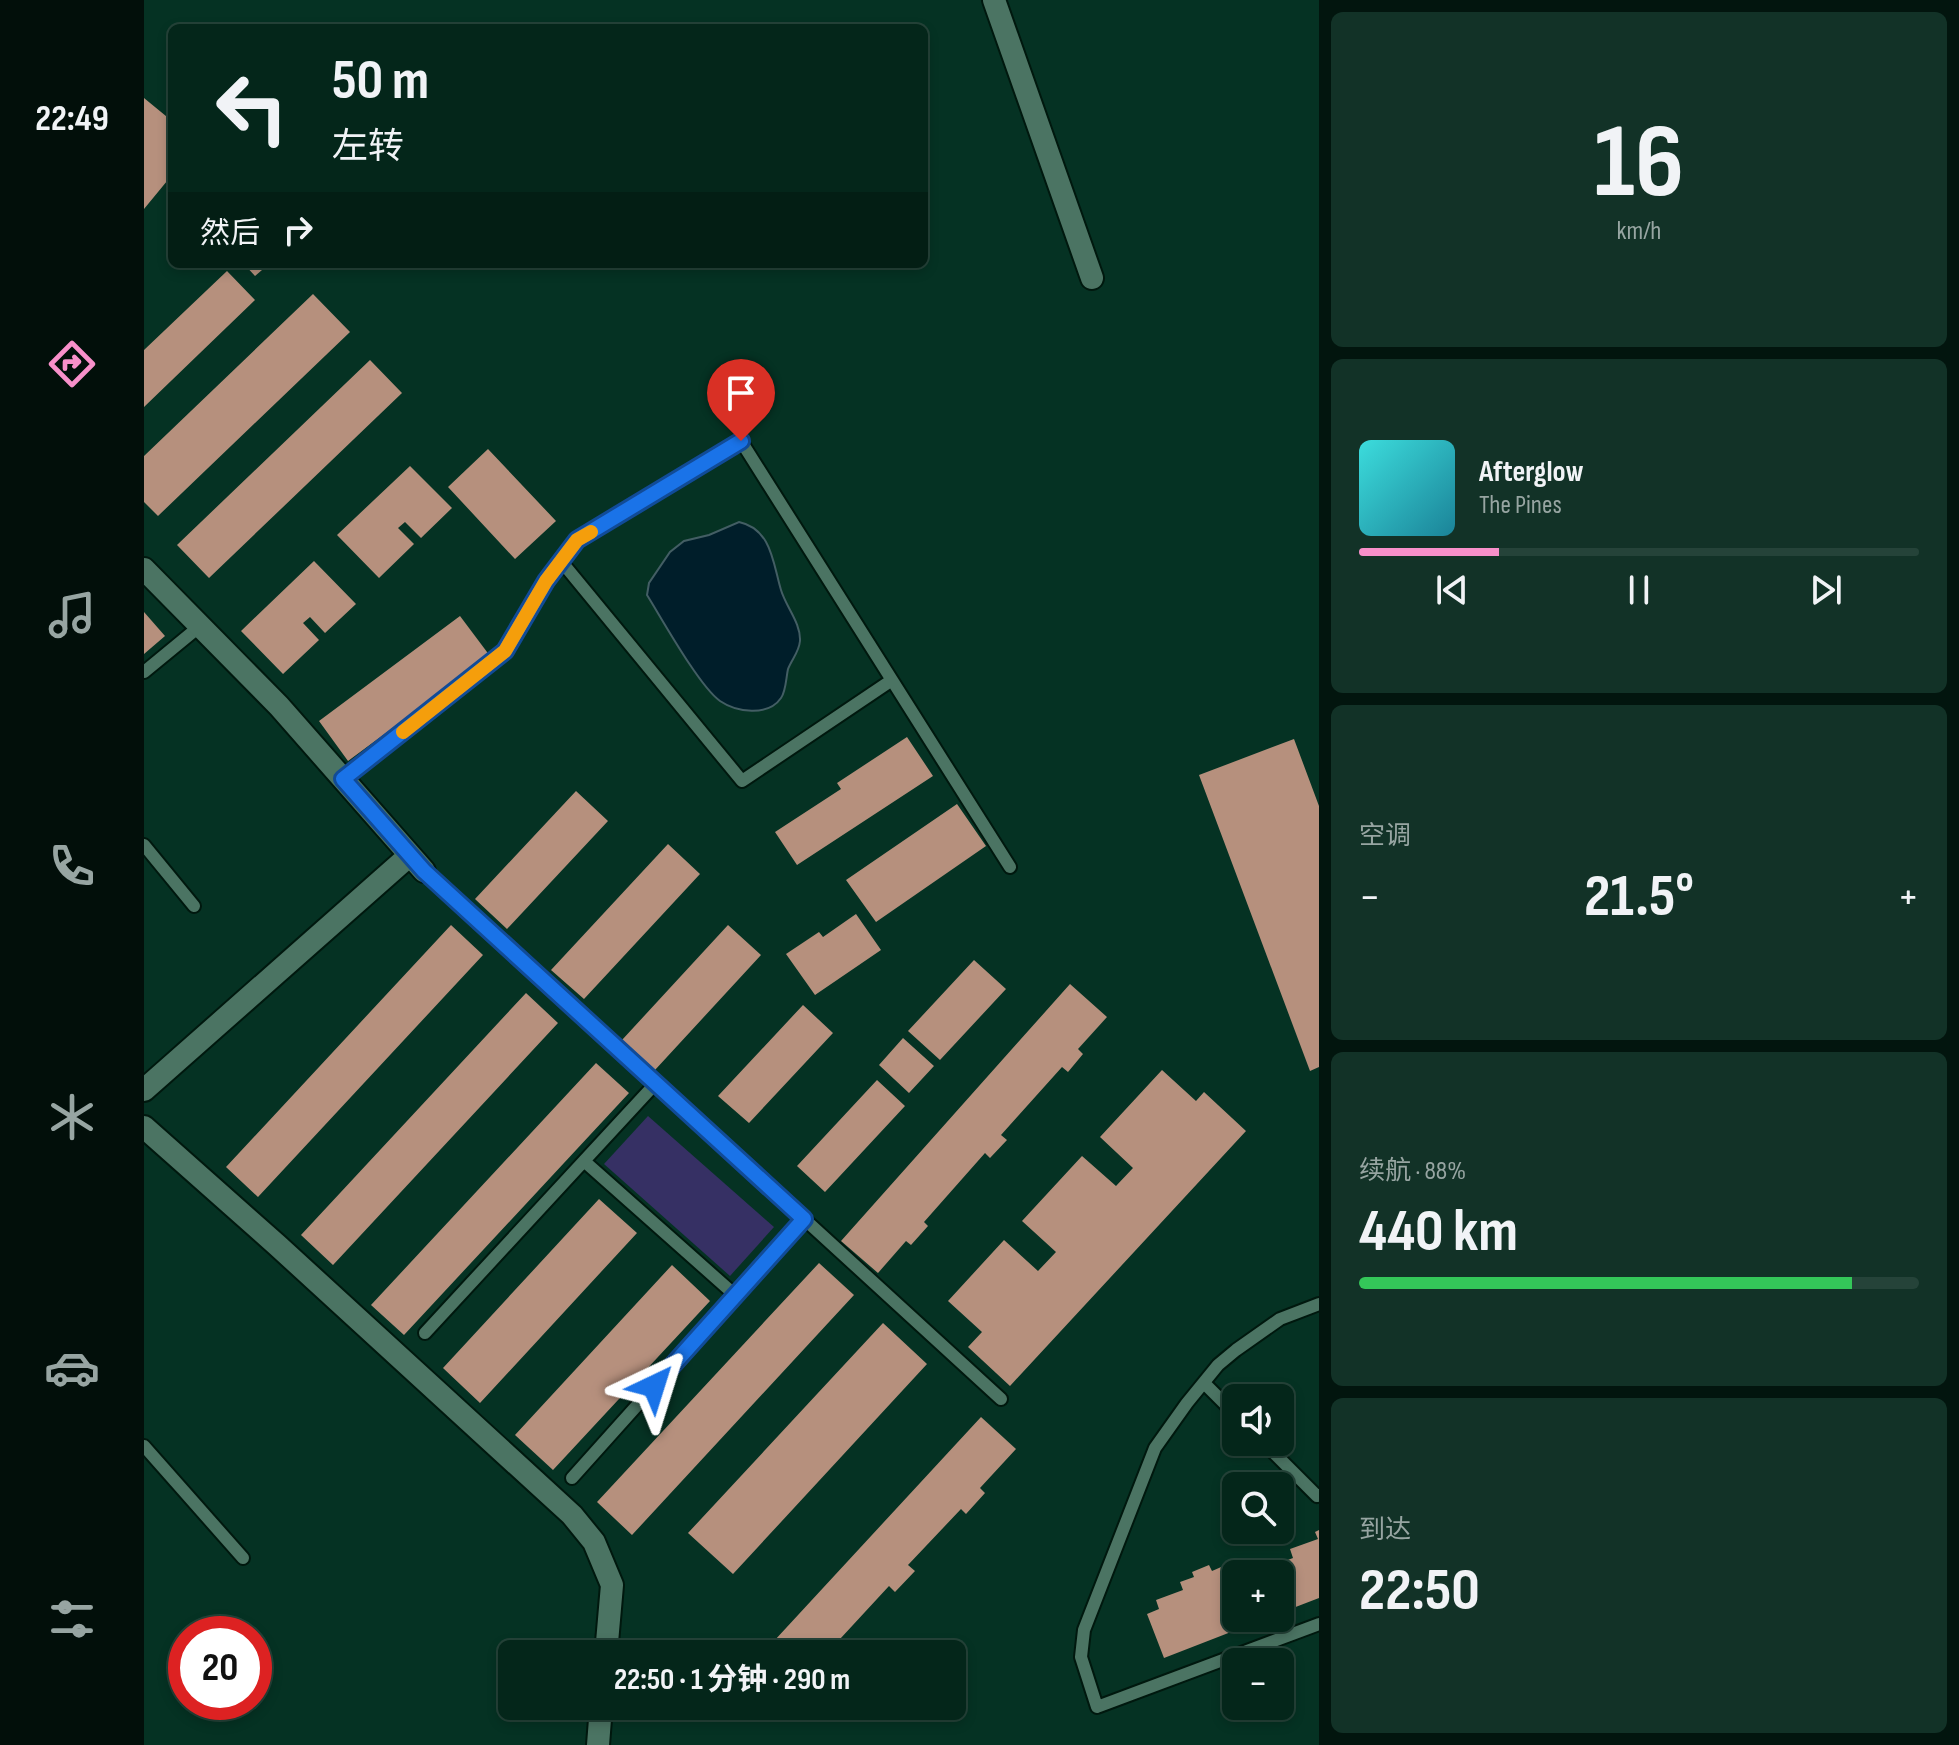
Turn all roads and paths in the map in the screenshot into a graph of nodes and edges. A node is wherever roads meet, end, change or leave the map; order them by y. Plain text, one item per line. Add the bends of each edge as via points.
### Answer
1 (994, 0) edge
2 (1092, 278) dead end
3 (561, 561) junction
4 (144, 569) edge
5 (200, 626) junction
6 (144, 672) edge
7 (892, 680) junction
8 (343, 779) junction
9 (144, 845) edge
10 (417, 863) junction
11 (1010, 867) dead end
12 (194, 906) dead end
13 (656, 1083) junction
14 (144, 1090) edge
15 (144, 1128) edge
16 (584, 1161) junction
17 (804, 1219) junction
18 (735, 1295) junction
19 (1319, 1304) edge
20 (425, 1333) dead end
21 (1204, 1383) junction
22 (1001, 1399) dead end
23 (1222, 1401) edge
24 (144, 1446) edge
25 (1277, 1456) edge
26 (572, 1478) dead end
27 (1319, 1495) edge
28 (243, 1558) dead end
29 (1319, 1624) edge
30 (607, 1640) edge
31 (600, 1720) edge
32 (598, 1745) edge

1 - 2 street
3 - 7 lane via 742,781
3 - 7 lane via 577,540 741,441
3 - 8 lane via 505,651
4 - 5 street
5 - 6 lane
5 - 8 street
7 - 11 lane
8 - 10 street
9 - 12 lane
10 - 13 lane
10 - 14 street
13 - 16 lane
13 - 17 lane
15 - 30 street via 572,1515 594,1542 612,1585
16 - 18 lane
16 - 20 lane
17 - 18 lane
17 - 22 lane
18 - 26 lane
19 - 21 lane via 1258,1334
21 - 23 lane
21 - 29 lane via 1155,1448 1088,1614 1081,1657 1097,1707
24 - 28 lane
25 - 27 lane
31 - 32 street

